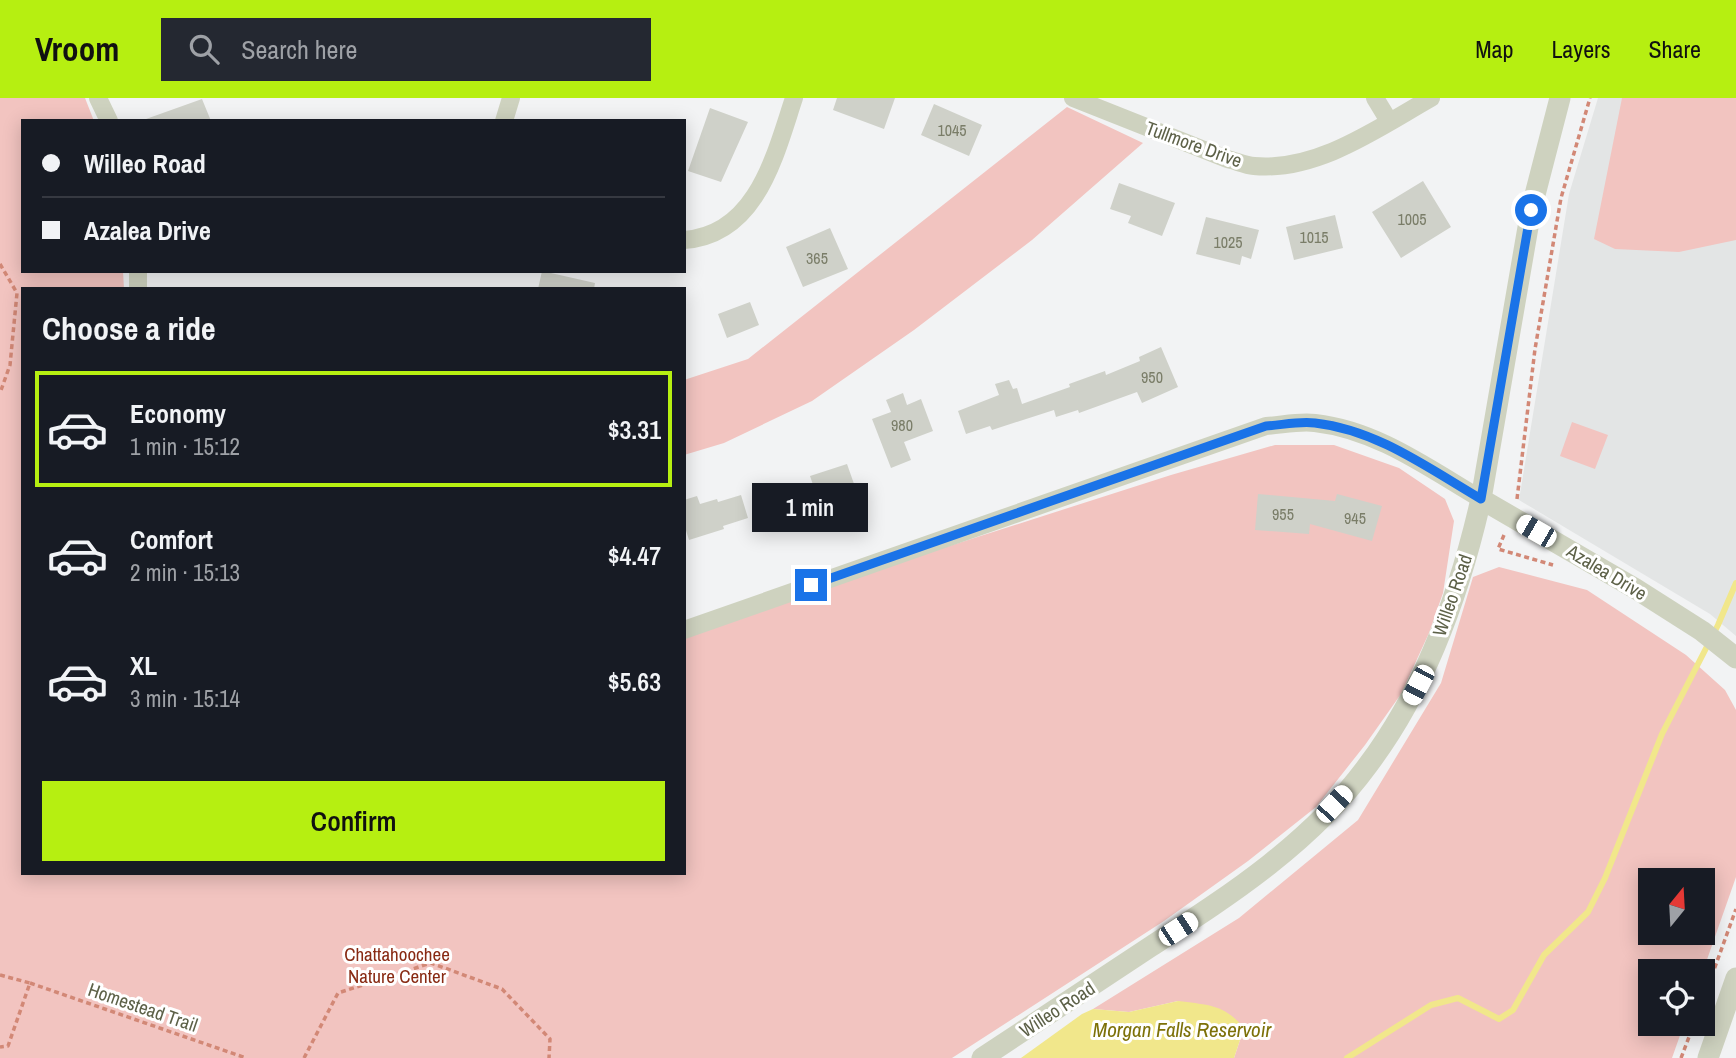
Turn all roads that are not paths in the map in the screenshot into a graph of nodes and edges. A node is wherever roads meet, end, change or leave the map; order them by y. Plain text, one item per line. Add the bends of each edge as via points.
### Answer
1 (98, 98) edge
2 (511, 98) edge
3 (794, 98) edge
4 (1073, 98) edge
5 (1375, 98) edge
6 (1431, 98) edge
7 (1560, 98) edge
8 (108, 119) edge
9 (506, 119) edge
10 (1389, 121) junction
11 (686, 240) edge
12 (1481, 499) junction
13 (686, 629) edge
14 (1729, 652) edge
15 (1736, 978) edge
16 (982, 1058) edge
17 (1708, 1058) edge

1 - 8 street
2 - 9 street
3 - 11 street via 772,165 743,212 730,224
4 - 10 street, Tullmore Drive via 1252,166 1314,158
5 - 10 street
6 - 10 street, Tullmore Drive
7 - 12 street, Willeo Road via 1531,210
12 - 13 street, Azalea Drive via 1355,430 1312,422 1266,426
12 - 14 street, Azalea Drive via 1636,589
12 - 16 street, Willeo Road via 1459,578 1423,673 1394,727 1352,786 1253,878
15 - 17 street

